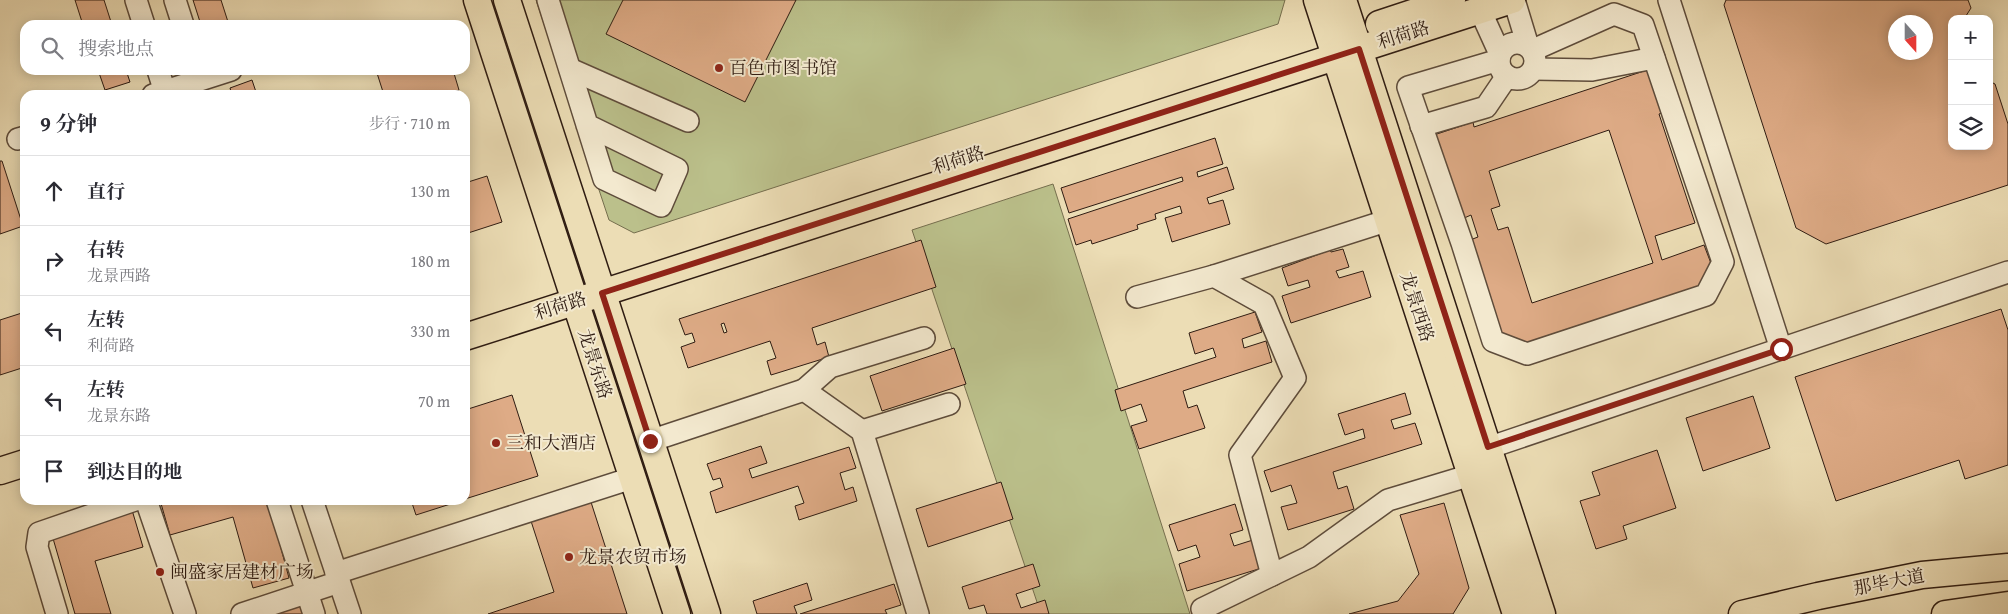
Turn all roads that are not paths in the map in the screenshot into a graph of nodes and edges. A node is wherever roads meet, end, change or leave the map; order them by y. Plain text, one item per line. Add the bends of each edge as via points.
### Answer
1 (136, 0) edge
2 (175, 0) edge
3 (477, 0) edge
4 (507, 0) edge
5 (548, 0) edge
6 (1317, 0) edge
7 (1343, 0) edge
8 (1452, 0) edge
9 (1513, 0) edge
10 (1669, 0) edge
11 (1480, 10) junction
12 (142, 20) edge
13 (181, 20) edge
14 (1344, 45) junction
15 (1531, 55) junction
16 (1654, 58) junction
17 (1502, 63) junction
18 (570, 69) junction
19 (159, 75) edge
20 (218, 75) edge
21 (201, 82) edge
22 (160, 90) edge
23 (174, 90) edge
24 (688, 121) dead end
25 (587, 124) dead end
26 (1421, 126) junction
27 (1388, 220) junction
28 (2008, 272) edge
29 (1214, 276) junction
30 (600, 285) junction
31 (573, 294) junction
32 (1137, 297) dead end
33 (470, 319) edge
34 (470, 335) edge
35 (924, 338) dead end
36 (1781, 349) junction
37 (804, 390) junction
38 (948, 404) dead end
39 (862, 431) junction
40 (650, 441) junction
41 (1475, 459) junction
42 (20, 465) edge
43 (0, 471) edge
44 (632, 478) junction
45 (20, 481) edge
46 (0, 487) edge
47 (120, 505) edge
48 (148, 505) edge
49 (279, 505) edge
50 (314, 505) edge
51 (2008, 567) edge
52 (1272, 575) junction
53 (338, 578) junction
54 (307, 593) junction
55 (2008, 605) edge
56 (1202, 609) dead end
57 (57, 614) edge
58 (185, 614) edge
59 (242, 614) edge
60 (314, 614) edge
61 (350, 614) edge
62 (677, 614) edge
63 (706, 614) edge
64 (918, 614) edge
65 (1516, 614) edge
66 (1542, 614) edge
67 (1744, 614) edge
68 (1945, 614) edge

1 - 12 street
2 - 13 street
3 - 31 main road, 龙景东路
4 - 30 main road, 龙景东路
5 - 18 street
6 - 14 main road, 龙景西路
7 - 14 main road, 龙景西路
8 - 14 main road, 利荷路
9 - 11 main road, 利荷路
9 - 15 street
10 - 36 street
11 - 14 main road, 利荷路
11 - 17 street
14 - 27 main road, 龙景西路
14 - 30 main road, 利荷路
14 - 41 main road, 龙景西路
15 - 16 street via 1592,70
15 - 16 street via 1614,14 1643,25
15 - 17 street via 1515,42 1504,48
15 - 17 street via 1524,78 1518,79
16 - 26 street via 1723,262 1706,295 1527,354 1493,341
17 - 26 street via 1486,107
17 - 26 street via 1408,87
18 - 24 street
18 - 25 street
19 - 22 street
20 - 21 street
21 - 23 street
27 - 29 street
27 - 41 main road, 龙景西路
28 - 36 street
29 - 32 street
29 - 52 street via 1264,304 1295,378 1240,455
30 - 31 main road, 利荷路
30 - 40 main road, 龙景东路
31 - 33 main road, 利荷路
31 - 34 main road, 利荷路
31 - 44 main road, 龙景东路
35 - 37 street via 830,367
36 - 41 street
37 - 39 street
37 - 40 street
38 - 39 street
39 - 64 street
40 - 63 main road, 龙景东路
41 - 52 street via 1388,500 1309,557
41 - 65 main road, 龙景西路
41 - 66 main road, 龙景西路
42 - 43 main road
44 - 53 street
44 - 62 main road, 龙景东路
45 - 46 main road
47 - 57 street via 39,533 37,547
48 - 58 street
49 - 54 street
50 - 53 street
51 - 67 main road, 那毕大道 via 1922,575
52 - 56 street
53 - 54 street
53 - 61 street
54 - 59 street
54 - 60 street
55 - 68 main road

